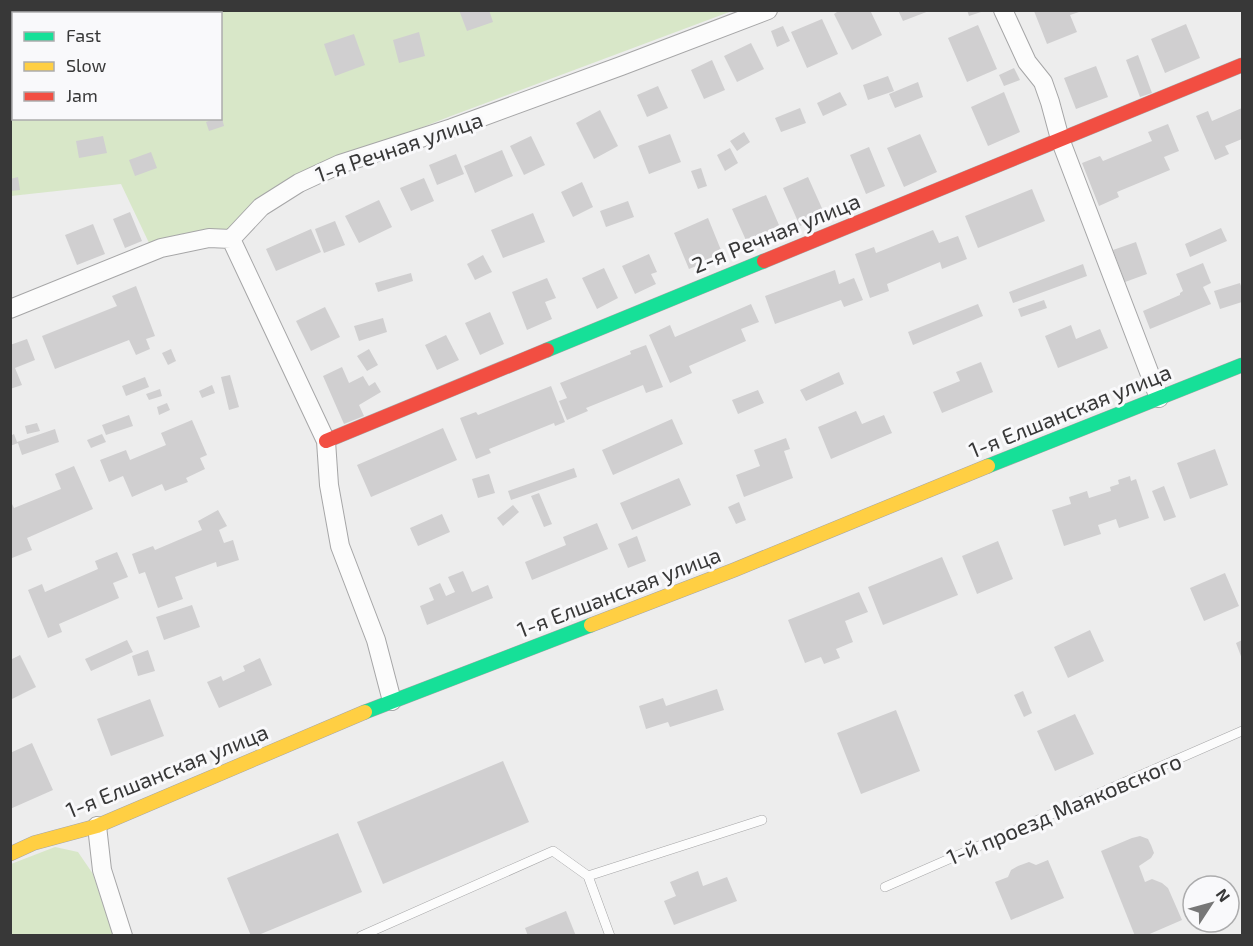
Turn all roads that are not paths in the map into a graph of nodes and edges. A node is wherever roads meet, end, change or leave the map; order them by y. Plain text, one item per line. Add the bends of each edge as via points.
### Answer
1 (768, 10) edge
2 (1003, 10) edge
3 (1242, 65) edge
4 (1060, 139) junction
5 (231, 239) junction
6 (10, 309) edge
7 (1242, 365) edge
8 (1159, 398) junction
9 (326, 441) junction
10 (392, 701) junction
11 (1242, 732) edge
12 (762, 820) dead end
13 (97, 826) junction
14 (10, 854) edge
15 (588, 876) junction
16 (885, 887) dead end
17 (123, 936) edge
18 (361, 936) edge
19 (610, 936) edge

1 - 5 street, 1-я Речная улица via 452,128 340,164 298,183 261,207
2 - 4 street via 1027,62 1043,82
3 - 4 street, 2-я Речная улица
4 - 8 street
4 - 9 street, 2-я Речная улица
5 - 6 street via 209,238 161,248
5 - 9 street
7 - 8 street, 1-я Елшанская улица
8 - 10 street, 1-я Елшанская улица via 744,566
9 - 10 street via 340,546 376,640
10 - 13 street, 1-я Елшанская улица
11 - 16 lane, 1-й проезд Маяковского
12 - 15 lane
13 - 14 street, 1-я Елшанская улица via 34,843
13 - 17 street via 102,870
15 - 18 lane via 553,851
15 - 19 lane

